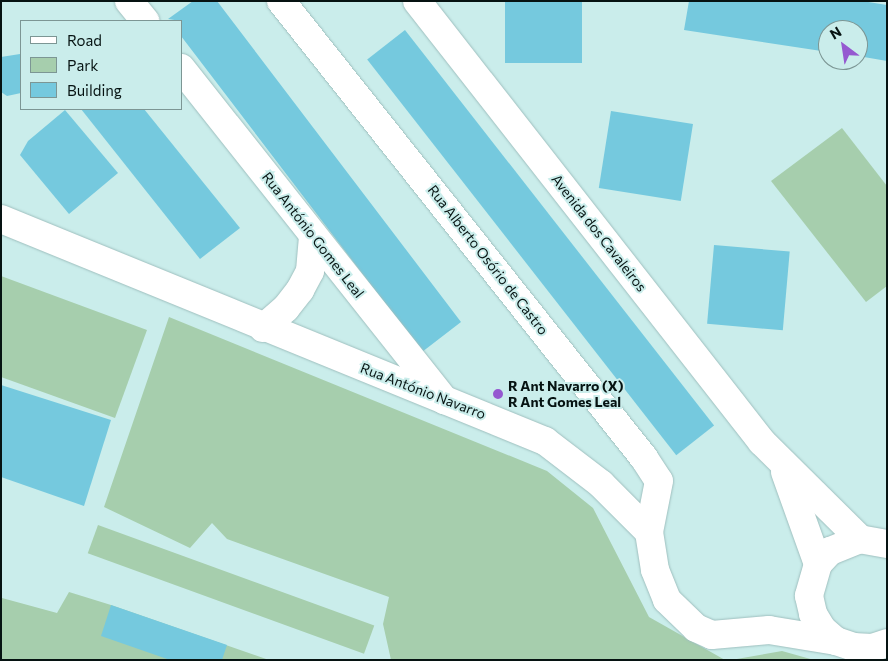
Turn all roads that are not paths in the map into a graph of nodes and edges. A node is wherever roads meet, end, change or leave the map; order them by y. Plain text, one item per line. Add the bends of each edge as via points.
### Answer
1 (130, 1) edge
2 (281, 1) edge
3 (417, 1) edge
4 (144, 20) edge
5 (182, 69) edge
6 (1, 218) edge
7 (313, 235) junction
8 (262, 328) junction
9 (446, 402) junction
10 (782, 464) junction
11 (650, 532) junction
12 (878, 541) edge
13 (818, 564) junction
14 (809, 596) junction
15 (769, 630) junction
16 (836, 640) junction
17 (882, 648) edge

1 - 4 street
2 - 11 street, Rua Alberto Osório de Castro via 644,458 659,481
3 - 10 street, Avenida dos Cavaleiros
5 - 7 street, Rua António Gomes Leal
6 - 8 street, Rua António Navarro
7 - 8 street via 310,271 300,290 286,308
7 - 9 street, Rua António Gomes Leal
8 - 9 street, Rua António Navarro
9 - 11 street, Rua António Navarro via 545,441 601,484
10 - 12 street, Avenida dos Cavaleiros
10 - 13 street, Avenida dos Cavaleiros
11 - 15 street via 655,570 667,600 680,615 712,635
12 - 13 street via 830,551
13 - 14 street
14 - 15 street
14 - 16 street via 813,614 822,629
15 - 16 street
16 - 17 street via 853,647

